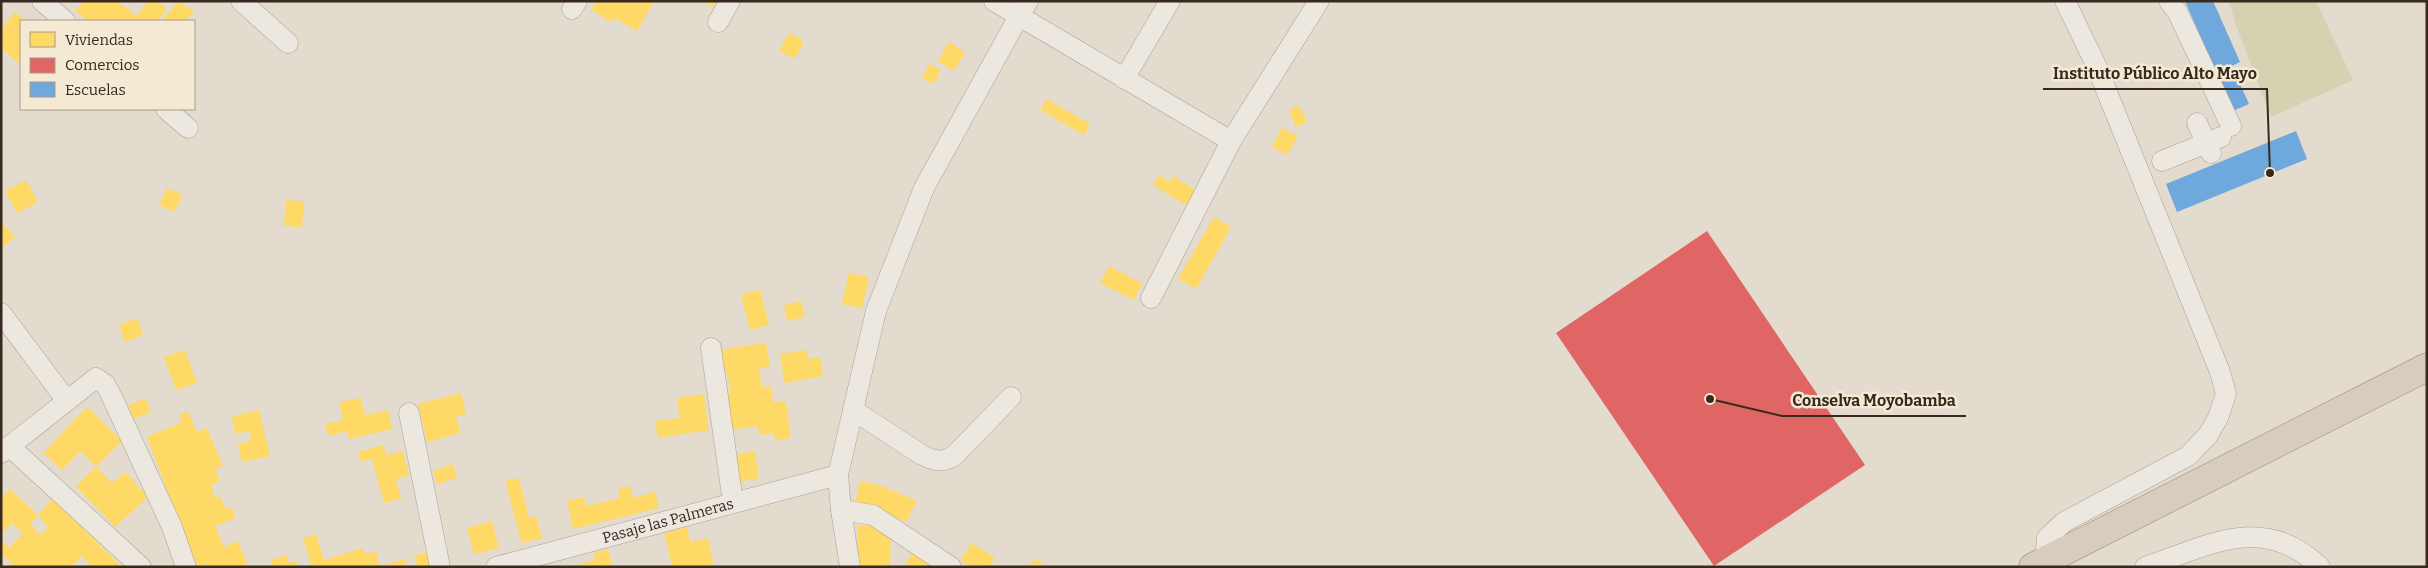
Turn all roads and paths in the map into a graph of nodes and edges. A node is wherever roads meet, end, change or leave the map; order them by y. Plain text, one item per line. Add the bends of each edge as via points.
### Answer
1 (42, 1) edge
2 (241, 1) edge
3 (730, 1) edge
4 (994, 1) edge
5 (1170, 1) edge
6 (1318, 1) edge
7 (2066, 1) edge
8 (2169, 1) edge
9 (1023, 9) edge
10 (64, 20) edge
11 (718, 22) dead end
12 (288, 43) dead end
13 (1124, 79) junction
14 (167, 110) edge
15 (2196, 122) dead end
16 (188, 128) dead end
17 (2222, 140) junction
18 (1231, 142) junction
19 (2162, 162) dead end
20 (1150, 298) dead end
21 (1, 313) edge
22 (711, 348) dead end
23 (2427, 367) edge
24 (1011, 397) dead end
25 (67, 400) junction
26 (853, 410) junction
27 (409, 413) dead end
28 (5, 450) edge
29 (838, 475) junction
30 (733, 502) junction
31 (841, 510) junction
32 (2039, 563) edge
33 (141, 567) edge
34 (186, 567) edge
35 (440, 567) edge
36 (496, 567) edge
37 (850, 567) edge
38 (951, 567) edge
39 (2145, 567) edge
40 (2320, 567) edge

1 - 10 street
2 - 12 street
3 - 11 street
4 - 9 street
5 - 13 street
6 - 18 street
7 - 32 street via 2096,65 2220,372 2226,394 2208,435 2188,456 2064,522 2047,538
8 - 17 street via 2178,13
9 - 13 street
9 - 26 street via 924,188 876,311
13 - 18 street
14 - 16 street
15 - 17 street
17 - 19 street
18 - 20 street
21 - 25 street
22 - 30 street
23 - 32 highway
24 - 26 street via 954,456 944,462 922,455
25 - 28 street
25 - 34 street via 96,378 105,384 172,527
26 - 29 street
27 - 35 street
28 - 33 street
29 - 30 street, Pasaje las Palmeras
29 - 31 street
30 - 36 street, Pasaje las Palmeras
31 - 37 street
31 - 38 street via 874,515
39 - 40 street via 2212,542 2259,538 2281,541 2306,553

